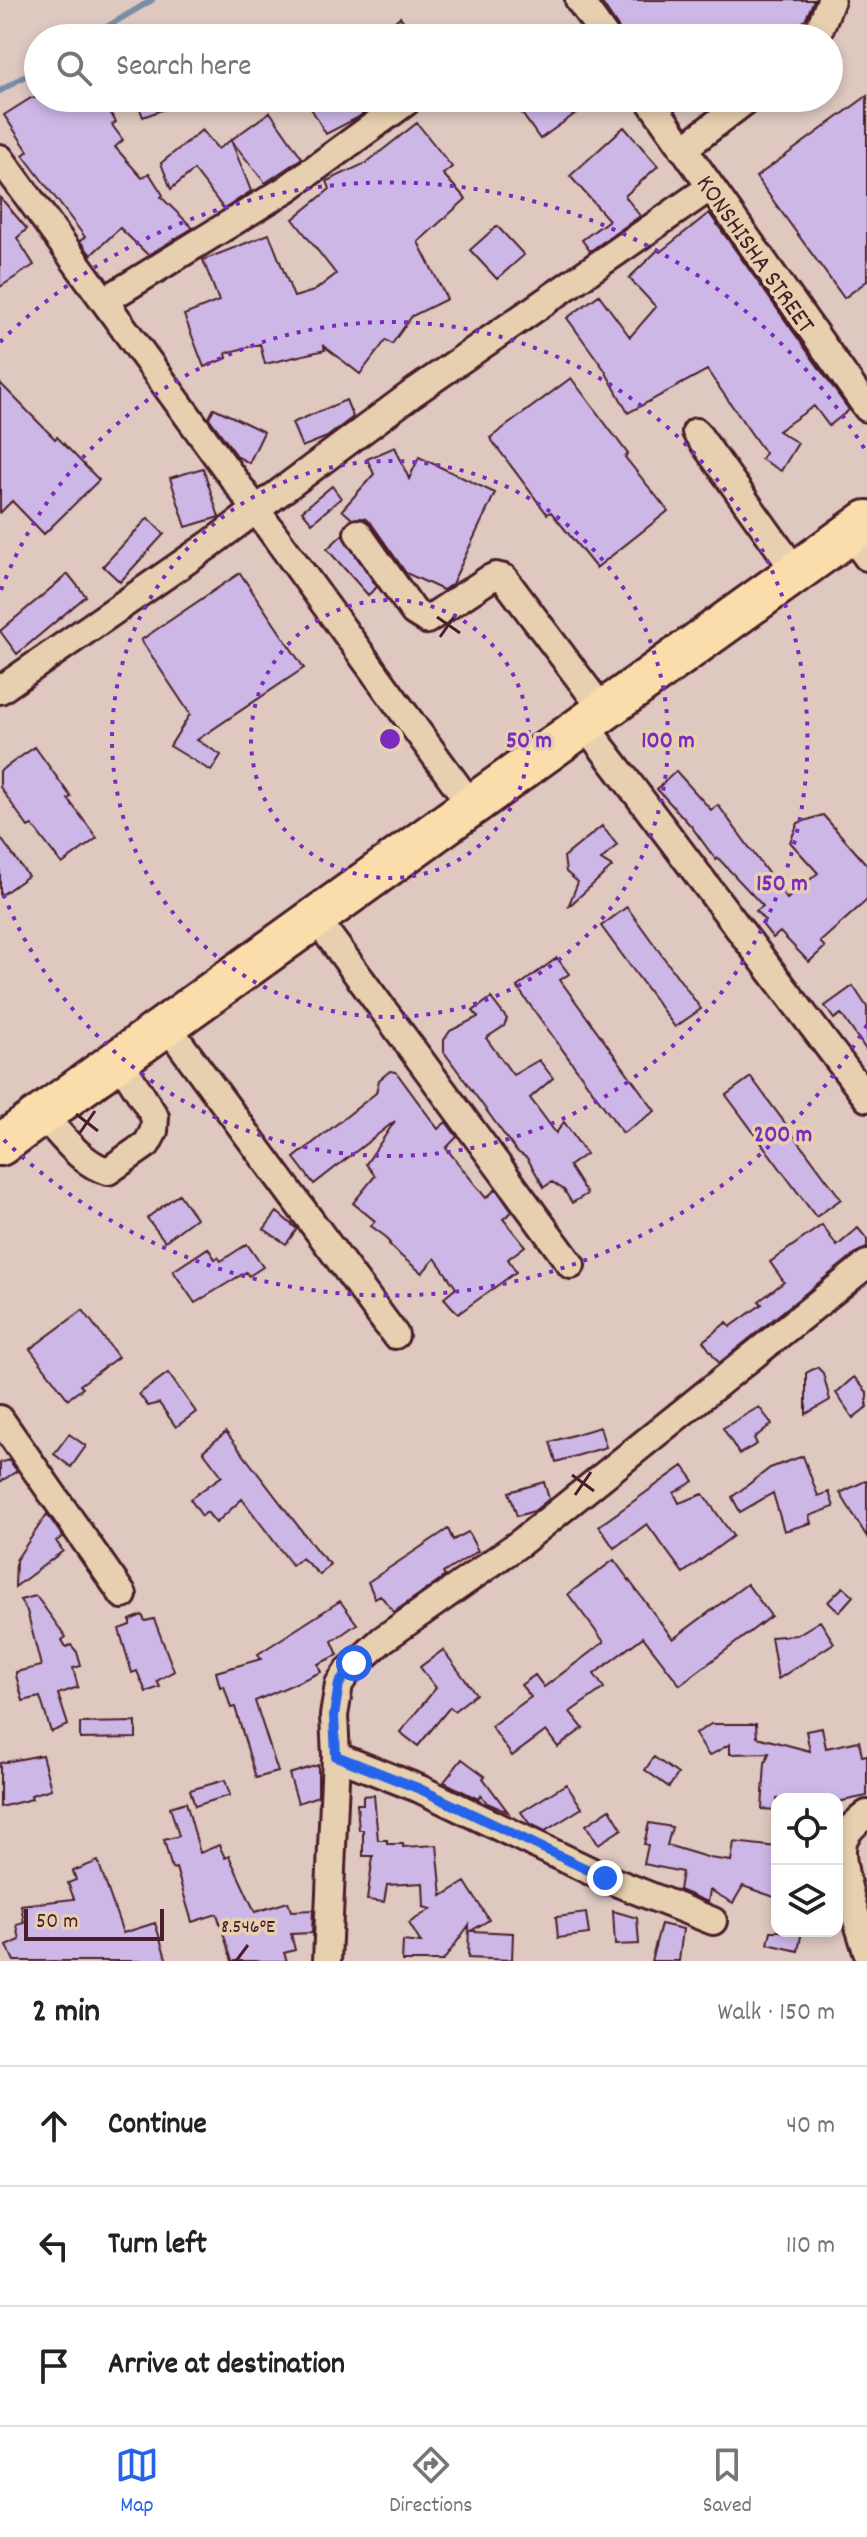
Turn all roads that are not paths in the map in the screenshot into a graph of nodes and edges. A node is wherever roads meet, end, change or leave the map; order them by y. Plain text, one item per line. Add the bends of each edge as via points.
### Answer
1 (579, 0) edge
2 (831, 0) edge
3 (596, 24) edge
4 (822, 24) edge
5 (392, 112) edge
6 (658, 112) edge
7 (731, 112) edge
8 (683, 149) junction
9 (0, 158) edge
10 (709, 188) junction
11 (104, 301) junction
12 (867, 408) edge
13 (696, 432) dead end
14 (255, 510) junction
15 (358, 533) dead end
16 (861, 537) edge
17 (796, 572) junction
18 (0, 690) edge
19 (593, 717) junction
20 (471, 805) junction
21 (315, 917) junction
22 (167, 1026) junction
23 (119, 1060) junction
24 (867, 1098) edge
25 (42, 1115) junction
26 (0, 1145) edge
27 (867, 1264) edge
28 (571, 1265) dead end
29 (395, 1335) dead end
30 (0, 1419) edge
31 (123, 1595) dead end
32 (336, 1756) junction
33 (867, 1814) edge
34 (713, 1921) dead end
35 (867, 1952) edge
36 (327, 1961) edge

1 - 3 street
2 - 4 street
5 - 11 street via 288,188
6 - 8 street, KONSHISHA STREET
7 - 8 street
8 - 10 street, KONSHISHA STREET
9 - 11 street
10 - 12 street, KONSHISHA STREET
10 - 14 street via 413,393
11 - 14 street
13 - 17 street
14 - 18 street
14 - 20 street
15 - 19 street via 414,612 427,620 489,579 504,578
16 - 17 highway
17 - 19 highway
19 - 20 highway
19 - 24 street
20 - 21 highway
21 - 22 highway
21 - 28 street
22 - 23 highway
22 - 29 street
23 - 25 highway
23 - 25 street via 155,1117 147,1144 108,1171 88,1162
25 - 26 highway
27 - 32 street via 520,1543 354,1663 339,1684
30 - 31 street
32 - 34 street
32 - 36 street
33 - 35 street via 842,1845 842,1863

